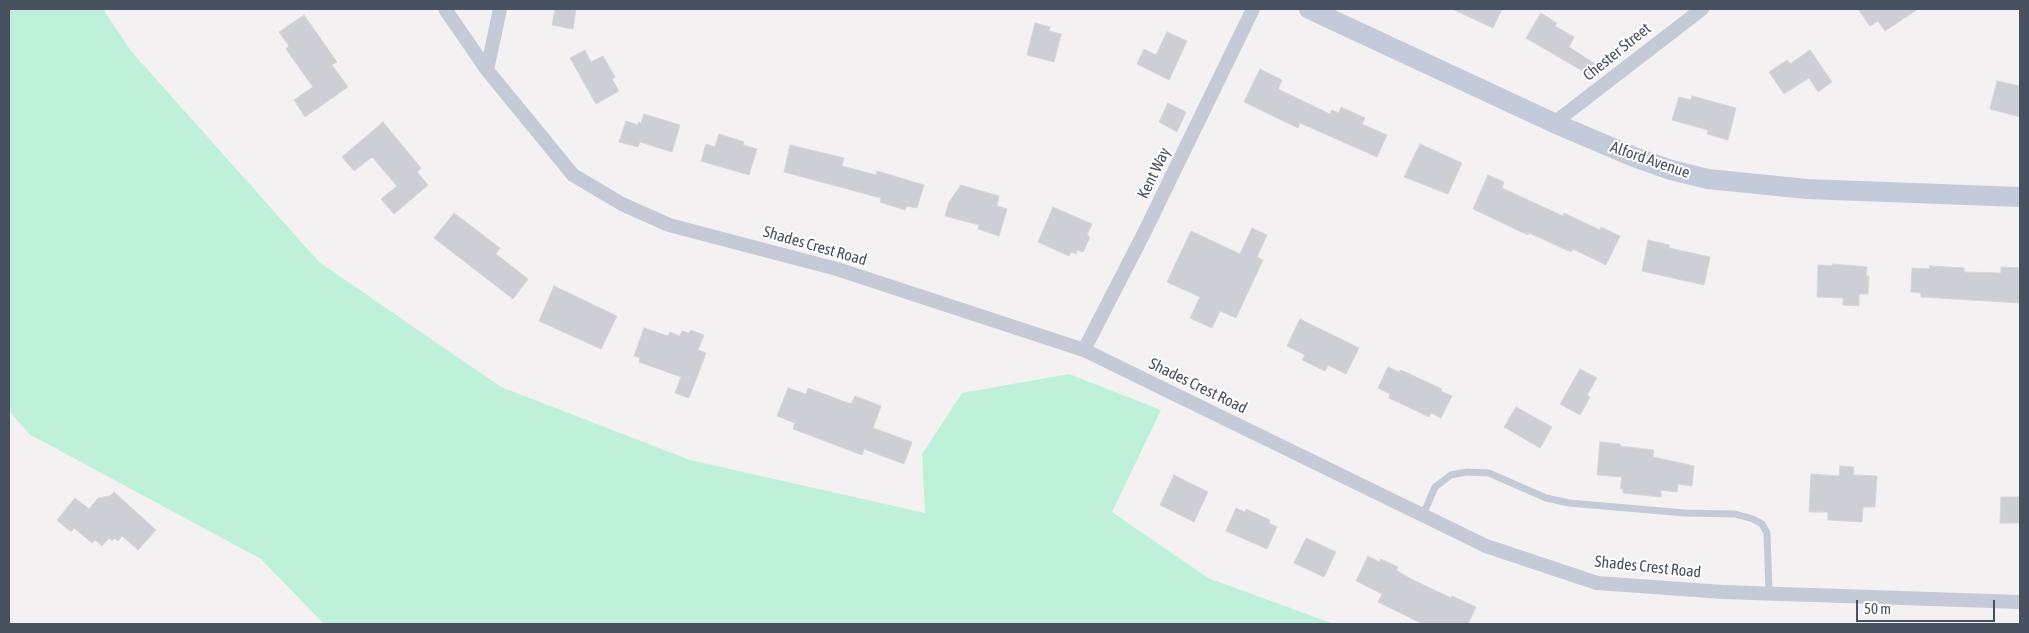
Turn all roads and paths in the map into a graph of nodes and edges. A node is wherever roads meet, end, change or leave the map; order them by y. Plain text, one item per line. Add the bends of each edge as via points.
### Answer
1 (445, 9) edge
2 (500, 9) edge
3 (1253, 9) edge
4 (1308, 9) edge
5 (1702, 9) edge
6 (488, 70) junction
7 (1554, 123) junction
8 (2020, 197) edge
9 (1084, 350) junction
10 (1423, 515) junction
11 (1769, 594) junction
12 (2020, 602) edge

1 - 6 street, Shades Crest Road
2 - 6 street
3 - 9 street, Kent Way via 1146,231
4 - 7 street, Alford Avenue
5 - 7 street, Chester Street
6 - 9 street, Shades Crest Road via 573,175 622,204 669,225 837,269
7 - 8 street, Alford Avenue via 1634,157 1708,179 1806,189
9 - 10 street, Shades Crest Road
10 - 11 street, Shades Crest Road via 1486,546 1597,582
10 - 11 lane via 1435,487 1451,475 1467,472 1489,473 1546,498 1569,503 1735,514 1754,519 1767,533
11 - 12 street, Shades Crest Road

